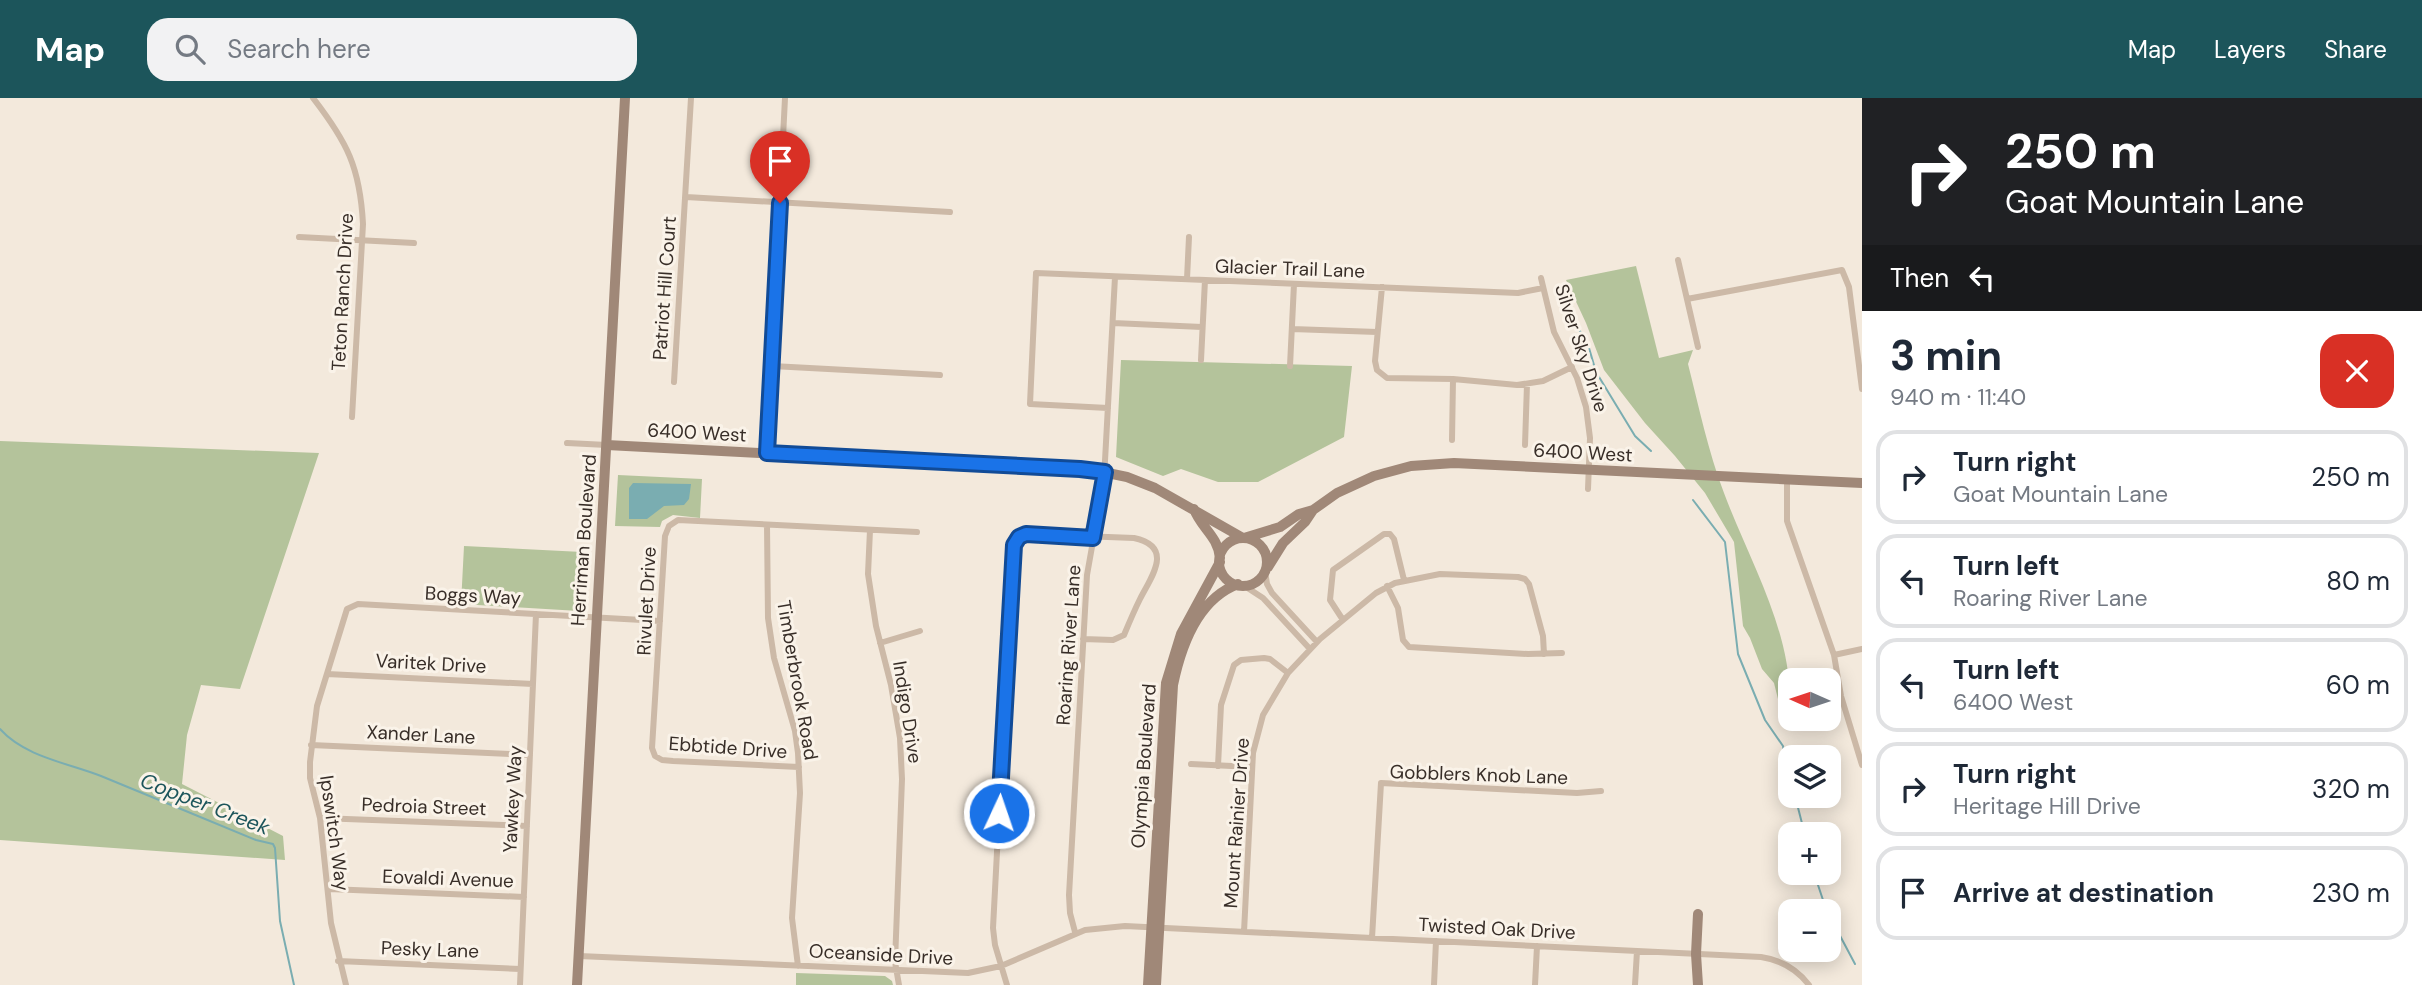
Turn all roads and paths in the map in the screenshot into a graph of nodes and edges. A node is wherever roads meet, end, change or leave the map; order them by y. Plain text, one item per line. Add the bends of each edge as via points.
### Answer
1 (313, 98) edge
2 (625, 98) edge
3 (691, 98) edge
4 (785, 98) edge
5 (686, 197) junction
6 (780, 203) junction
7 (950, 212) dead end
8 (299, 237) dead end
9 (1189, 237) dead end
10 (362, 240) junction
11 (414, 243) dead end
12 (1678, 260) dead end
13 (1115, 276) junction
14 (1541, 278) dead end
15 (1187, 279) junction
16 (1205, 280) junction
17 (1294, 284) junction
18 (1382, 287) junction
19 (1543, 288) junction
20 (1687, 299) junction
21 (1113, 324) junction
22 (1202, 327) junction
23 (1292, 329) junction
24 (1377, 332) junction
25 (1698, 347) dead end
26 (1201, 360) dead end
27 (772, 366) junction
28 (1290, 366) dead end
29 (1572, 367) junction
30 (940, 375) dead end
31 (1453, 379) junction
32 (674, 382) dead end
33 (1527, 384) junction
34 (1862, 389) edge
35 (1108, 408) junction
36 (352, 417) dead end
37 (1452, 440) dead end
38 (567, 443) dead end
39 (607, 445) junction
40 (1525, 445) dead end
41 (767, 453) junction
42 (1589, 470) junction
43 (1105, 472) junction
44 (1787, 479) junction
45 (1862, 483) edge
46 (1588, 489) dead end
47 (1194, 509) junction
48 (1312, 510) junction
49 (767, 525) junction
50 (870, 530) junction
51 (917, 532) dead end
52 (1093, 538) junction
53 (1243, 538) junction
54 (1220, 560) junction
55 (1265, 570) junction
56 (1404, 580) junction
57 (1241, 585) junction
58 (1387, 586) junction
59 (350, 607) joint
60 (536, 614) junction
61 (595, 618) junction
62 (1343, 620) junction
63 (660, 621) junction
64 (920, 631) dead end
65 (1083, 639) junction
66 (880, 643) junction
67 (1314, 645) junction
68 (1862, 649) edge
69 (1562, 653) dead end
70 (1544, 654) junction
71 (1833, 655) junction
72 (1288, 673) junction
73 (327, 674) junction
74 (533, 684) junction
75 (1862, 731) edge
76 (1852, 733) junction
77 (311, 745) junction
78 (530, 755) junction
79 (655, 756) joint
80 (1191, 764) dead end
81 (1862, 765) edge
82 (1218, 766) junction
83 (799, 767) junction
84 (1252, 767) junction
85 (1601, 791) dead end
86 (320, 818) junction
87 (527, 826) junction
88 (329, 889) junction
89 (524, 897) junction
90 (1698, 914) dead end
91 (1155, 928) junction
92 (1173, 929) joint
93 (1075, 932) junction
94 (1244, 932) junction
95 (1372, 938) junction
96 (1436, 941) junction
97 (1537, 946) junction
98 (1637, 951) junction
99 (1696, 954) junction
100 (579, 956) junction
101 (338, 961) junction
102 (798, 966) junction
103 (1001, 966) junction
104 (520, 969) junction
105 (896, 970) junction
106 (345, 985) edge
107 (520, 985) edge
108 (577, 985) edge
109 (899, 985) edge
110 (1007, 985) edge
111 (1148, 985) edge
112 (1156, 985) edge
113 (1434, 985) edge
114 (1535, 985) edge
115 (1635, 985) edge
116 (1698, 985) edge
117 (1809, 985) edge

1 - 10 street, Teton Ranch Drive via 351,154 362,201
2 - 39 street, Herriman Boulevard
3 - 5 street, Patriot Hill Court
4 - 6 street
5 - 6 street
5 - 32 street, Patriot Hill Court
6 - 7 street
6 - 27 street
8 - 10 street
9 - 15 street
10 - 11 street
10 - 36 street, Teton Ranch Drive
12 - 20 street
13 - 15 street, Glacier Trail Lane
13 - 21 street, Roaring River Lane
13 - 35 street, Glacier Trail Lane via 1036,273 1030,404
14 - 19 street, Silver Sky Drive
15 - 16 street, Glacier Trail Lane
16 - 17 street, Glacier Trail Lane
16 - 22 street
17 - 18 street, Glacier Trail Lane
17 - 23 street
18 - 19 street, Glacier Trail Lane via 1518,293
18 - 24 street
19 - 29 street, Silver Sky Drive via 1554,331
20 - 25 street
20 - 34 street via 1842,270 1849,287
21 - 22 street
21 - 35 street, Roaring River Lane
22 - 26 street
23 - 24 street
23 - 28 street
24 - 31 street via 1375,361 1377,370 1387,378
27 - 30 street
27 - 41 street
29 - 33 street via 1543,382
29 - 42 street, Silver Sky Drive via 1588,414
31 - 33 street
31 - 37 street
33 - 40 street
35 - 43 street, Roaring River Lane
38 - 39 street, 6400 West
39 - 41 street, 6400 West
39 - 61 street, Herriman Boulevard
41 - 43 street, 6400 West
42 - 44 street, 6400 West
42 - 46 street, Silver Sky Drive
42 - 48 street, 6400 West via 1418,465 1362,481
43 - 47 street, 6400 West via 1154,488
43 - 52 street, Roaring River Lane
44 - 45 street, 6400 West
44 - 71 street via 1787,521
47 - 53 street, 6400 West
47 - 54 street, 6400 West via 1216,540
48 - 53 street, 6400 West
48 - 55 street, 6400 West
49 - 50 street, Rivulet Drive
49 - 63 street, Rivulet Drive via 678,520 669,526
49 - 83 street, Timberbrook Road via 768,618
50 - 51 street, Rivulet Drive
50 - 66 street, Indigo Drive via 868,574
52 - 65 street, Roaring River Lane
52 - 65 street via 1141,540 1155,551 1158,563 1122,637
52 - 103 street via 1026,534 1014,545 993,928
53 - 54 street via 1229,542
53 - 55 street via 1261,546
54 - 57 street via 1226,578
54 - 91 street, Olympia Boulevard via 1181,634 1166,683
55 - 57 street via 1256,582
55 - 67 street via 1272,592
56 - 58 street, Mount Rainier Drive
56 - 62 street via 1394,539 1390,534 1382,536 1333,570 1330,602
56 - 70 street, Mount Rainier Drive via 1446,573 1523,578 1529,584
57 - 67 street via 1268,602
57 - 91 street, Olympia Boulevard via 1218,594 1202,613 1175,674
58 - 62 street, Mount Rainier Drive
58 - 70 street via 1409,647
59 - 60 street, Boggs Way
59 - 73 street, Ipswitch Way
60 - 61 street, Boggs Way
60 - 74 street, Yawkey Way
61 - 63 street, Boggs Way
61 - 100 street, Herriman Boulevard
62 - 67 street, Mount Rainier Drive
63 - 79 street, Rivulet Drive
64 - 66 street
65 - 93 street, Roaring River Lane via 1068,901
66 - 105 street, Indigo Drive via 900,738
67 - 72 street, Mount Rainier Drive
68 - 71 street
69 - 70 street
71 - 76 street
72 - 82 street via 1264,657 1234,665 1221,705
72 - 84 street, Mount Rainier Drive via 1263,715
73 - 74 street, Varitek Drive
73 - 77 street, Ipswitch Way
74 - 78 street, Yawkey Way
75 - 76 street
76 - 81 street
77 - 78 street, Xander Lane
77 - 86 street, Ipswitch Way via 310,779
78 - 87 street, Yawkey Way
79 - 83 street, Ebbtide Drive via 673,761
80 - 82 street
82 - 84 street
83 - 102 street, Timberbrook Road via 792,918
84 - 94 street, Mount Rainier Drive
85 - 95 street, Gobblers Knob Lane via 1381,783
86 - 87 street, Pedroia Street
86 - 88 street, Ipswitch Way
87 - 89 street, Yawkey Way
88 - 89 street, Eovaldi Avenue
88 - 101 street, Ipswitch Way
89 - 104 street, Yawkey Way
90 - 99 street
91 - 92 street, Oceanside Drive
91 - 93 street, Oceanside Drive via 1104,927
91 - 111 street, Olympia Boulevard
91 - 112 street, Olympia Boulevard
92 - 94 street, Twisted Oak Drive
93 - 103 street, Oceanside Drive
94 - 95 street, Twisted Oak Drive
95 - 96 street, Twisted Oak Drive
96 - 97 street, Twisted Oak Drive
96 - 113 street
97 - 98 street, Twisted Oak Drive
97 - 114 street
98 - 99 street, Twisted Oak Drive
98 - 115 street
99 - 116 street
99 - 117 street, Twisted Oak Drive via 1774,960 1793,969
100 - 102 street, Oceanside Drive
100 - 108 street, Herriman Boulevard
101 - 104 street, Pesky Lane
101 - 106 street, Ipswitch Way
102 - 105 street, Oceanside Drive
103 - 105 street, Oceanside Drive via 968,973
103 - 110 street
104 - 107 street, Yawkey Way
105 - 109 street, Indigo Drive

